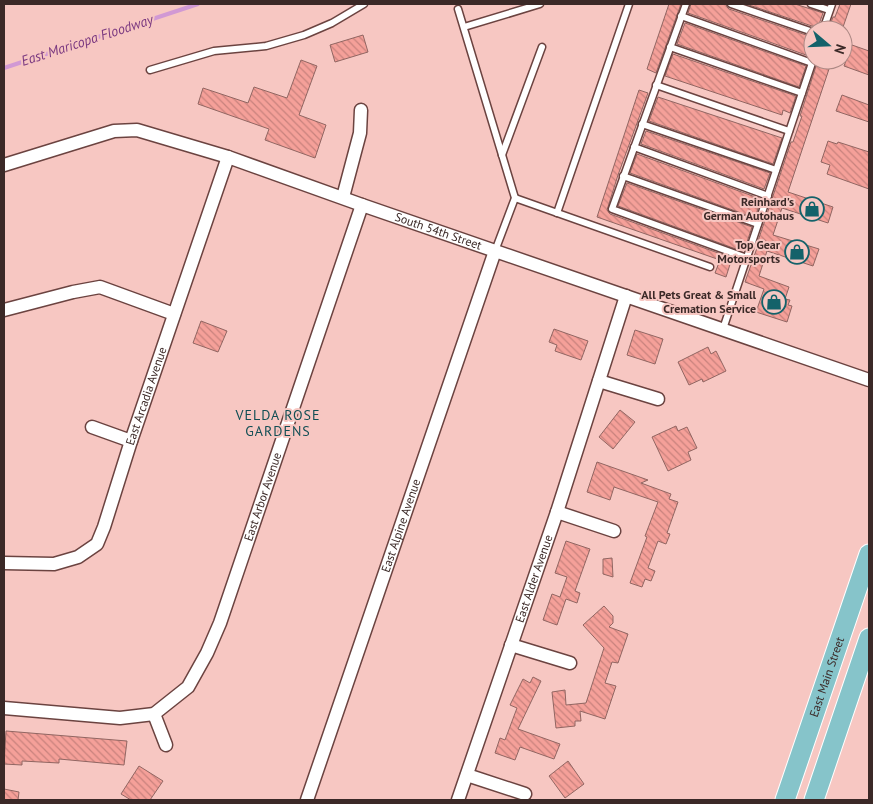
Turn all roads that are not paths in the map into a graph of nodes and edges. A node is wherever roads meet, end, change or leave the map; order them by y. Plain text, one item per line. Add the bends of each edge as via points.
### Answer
1 (364, 4) edge
2 (540, 4) edge
3 (629, 4) edge
4 (686, 4) edge
5 (731, 4) edge
6 (811, 4) edge
7 (831, 7) edge
8 (458, 9) dead end
9 (681, 16) junction
10 (826, 20) edge
11 (464, 27) junction
12 (803, 29) edge
13 (542, 46) dead end
14 (670, 47) junction
15 (803, 58) edge
16 (150, 70) dead end
17 (809, 70) edge
18 (656, 85) junction
19 (802, 93) junction
20 (361, 110) dead end
21 (642, 124) junction
22 (789, 131) junction
23 (634, 146) junction
24 (502, 155) junction
25 (228, 157) junction
26 (4, 164) edge
27 (776, 170) junction
28 (623, 176) junction
29 (768, 196) junction
30 (343, 198) junction
31 (515, 198) junction
32 (362, 205) junction
33 (557, 213) junction
34 (758, 224) junction
35 (495, 251) junction
36 (747, 258) junction
37 (710, 267) dead end
38 (626, 296) junction
39 (4, 310) edge
40 (174, 314) junction
41 (723, 329) junction
42 (869, 380) edge
43 (599, 381) junction
44 (658, 399) dead end
45 (92, 427) dead end
46 (131, 441) junction
47 (557, 512) junction
48 (614, 531) dead end
49 (869, 554) edge
50 (4, 563) edge
51 (869, 638) edge
52 (840, 640) junction
53 (511, 645) junction
54 (570, 663) dead end
55 (4, 708) edge
56 (154, 714) junction
57 (166, 745) dead end
58 (824, 772) junction
59 (467, 775) junction
60 (525, 794) dead end
61 (307, 800) edge
62 (458, 800) edge
63 (786, 800) edge
64 (814, 800) edge

1 - 16 lane via 304,35 266,46 214,51
2 - 11 lane
3 - 33 lane
4 - 9 lane
5 - 12 lane
6 - 7 lane
7 - 10 lane
8 - 11 lane
9 - 14 lane
9 - 15 lane
11 - 24 lane
13 - 24 lane
14 - 18 lane
14 - 19 lane
17 - 19 lane
18 - 21 lane
18 - 22 lane
19 - 22 lane
20 - 30 street via 360,133
21 - 23 lane
21 - 27 lane
22 - 27 lane
23 - 28 lane
23 - 29 lane
24 - 31 lane
25 - 26 street, South 54th Street via 138,130 114,131
25 - 30 street, South 54th Street
25 - 40 street, East Arcadia Avenue
27 - 29 lane
28 - 34 lane
28 - 36 lane via 612,209
29 - 34 lane
30 - 32 street, South 54th Street
31 - 33 lane
31 - 35 lane
32 - 35 street, South 54th Street
32 - 56 street, East Arbor Avenue via 220,623 188,687
33 - 37 lane
34 - 36 lane
35 - 38 street, South 54th Street
35 - 61 street, East Alpine Avenue
36 - 41 lane
38 - 41 street, South 54th Street
38 - 43 street, East Alder Avenue
39 - 40 street via 100,287
40 - 46 street, East Arcadia Avenue
41 - 42 street, South 54th Street
43 - 44 street
43 - 47 street, East Alder Avenue
45 - 46 street
46 - 50 street, East Arcadia Avenue via 97,544 78,557 54,564
47 - 48 street
47 - 53 street, East Alder Avenue
49 - 52 main road, East Main Street
51 - 58 main road
52 - 58 main road via 839,679 815,755 816,767
52 - 63 main road, East Main Street
53 - 54 street
53 - 59 street, East Alder Avenue
55 - 56 street via 120,718
56 - 57 street
58 - 64 main road
59 - 60 street
59 - 62 street, East Alder Avenue

